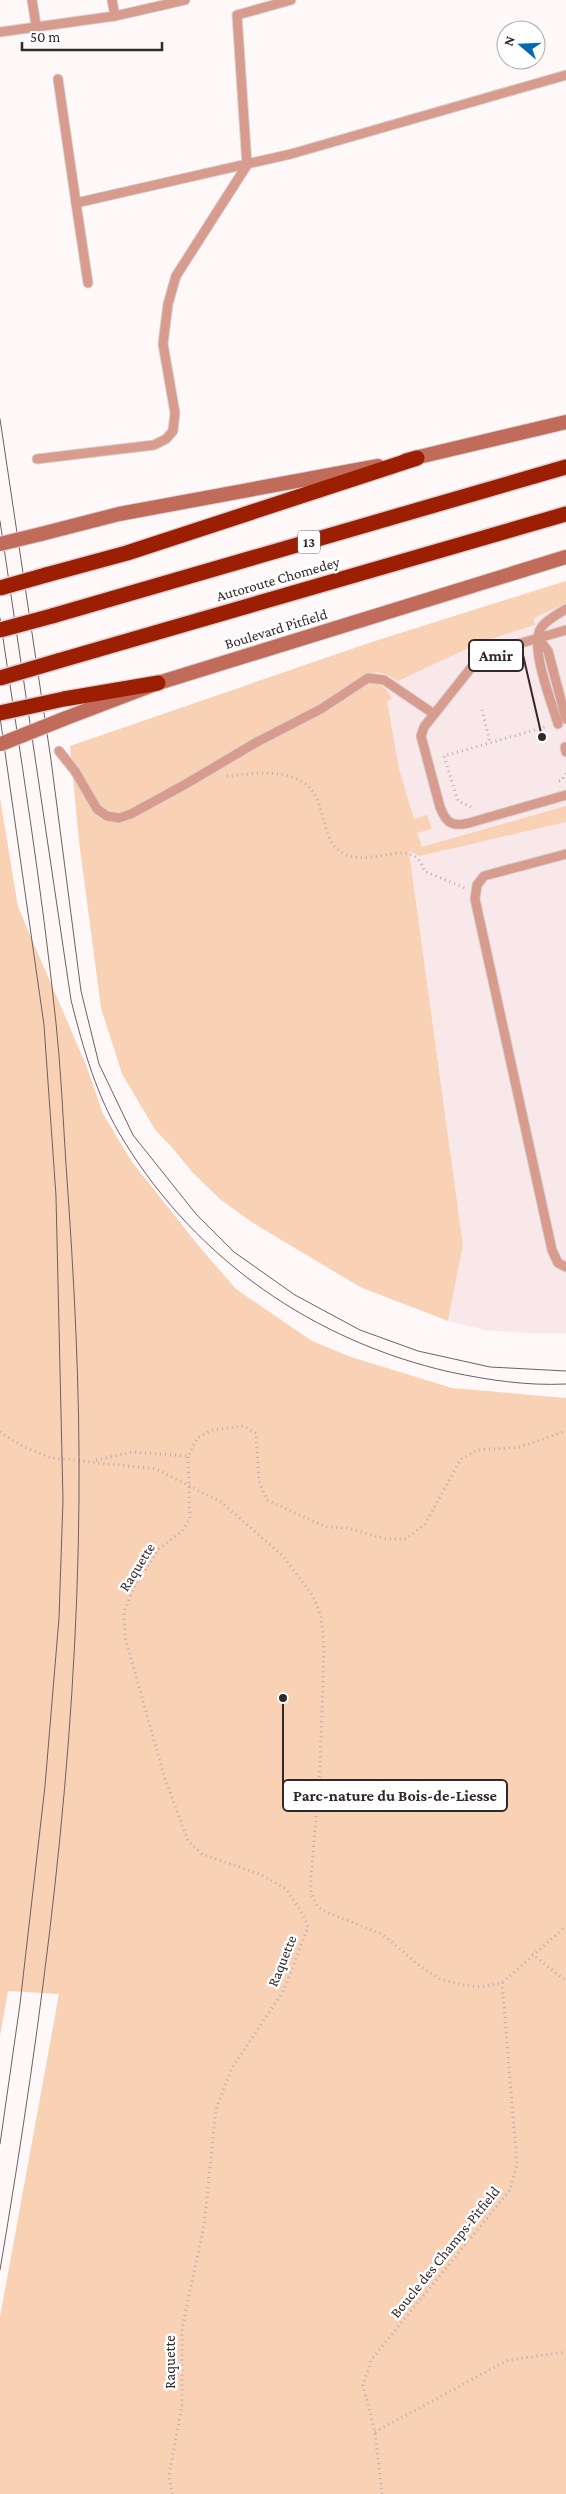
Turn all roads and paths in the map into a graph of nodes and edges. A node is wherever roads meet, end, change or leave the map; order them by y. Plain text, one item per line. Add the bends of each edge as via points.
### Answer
1 (32, 0) edge
2 (112, 0) edge
3 (185, 0) edge
4 (291, 0) edge
5 (115, 16) junction
6 (36, 25) junction
7 (0, 32) edge
8 (566, 75) edge
9 (58, 79) dead end
10 (247, 165) junction
11 (76, 203) junction
12 (88, 283) dead end
13 (566, 422) edge
14 (417, 458) junction
15 (37, 459) dead end
16 (566, 467) edge
17 (566, 514) edge
18 (0, 544) edge
19 (566, 556) edge
20 (0, 588) edge
21 (566, 609) edge
22 (0, 630) edge
23 (566, 630) edge
24 (538, 638) junction
25 (0, 678) edge
26 (158, 683) junction
27 (482, 710) dead end
28 (0, 713) edge
29 (434, 714) junction
30 (558, 723) edge
31 (490, 743) junction
32 (0, 744) edge
33 (59, 751) dead end
34 (566, 773) edge
35 (202, 776) junction
36 (554, 783) dead end
37 (566, 795) edge
38 (478, 805) dead end
39 (566, 854) edge
40 (475, 892) junction
41 (566, 1267) edge
42 (566, 1431) edge
43 (0, 1432) edge
44 (188, 1456) junction
45 (93, 1461) junction
46 (188, 1485) junction
47 (566, 1926) edge
48 (532, 1954) junction
49 (566, 1981) edge
50 (502, 1983) junction
51 (566, 2352) edge
52 (375, 2432) junction
53 (172, 2494) edge
54 (382, 2494) edge

1 - 6 lane
2 - 5 lane
3 - 5 lane
4 - 10 lane via 237,15
5 - 6 lane
6 - 7 lane
8 - 10 lane
9 - 11 lane
10 - 11 lane
10 - 15 lane via 173,285 164,344 175,413 173,431 166,440 154,445
11 - 12 lane
13 - 14 main road
14 - 18 main road, bridge via 119,514
14 - 20 highway, bridge via 127,552
16 - 22 highway, Autoroute Chomedey / 13, bridge
17 - 25 highway, Autoroute Chomedey, bridge
19 - 26 main road, Boulevard Pitfield
21 - 24 lane via 544,624
23 - 24 lane
24 - 29 lane via 487,653 478,659
24 - 30 lane via 548,651
26 - 28 highway, bridge
26 - 32 main road, Boulevard Pitfield, bridge
27 - 31 path
29 - 35 lane via 384,680 368,678 321,710 257,742
29 - 37 lane via 421,736 440,807 450,824 462,825
30 - 31 path
31 - 38 path via 444,756 458,801 470,807
33 - 35 lane via 97,809 112,818 131,814
34 - 36 path via 562,780
35 - 40 path via 269,774 297,779 304,782 317,798 330,840 342,852 361,860 412,854 419,859 424,871
39 - 40 lane via 484,876
40 - 41 lane via 552,1250 558,1263
42 - 44 path via 520,1447 476,1450 461,1459 425,1524 406,1539 386,1539 348,1528 326,1527 267,1500 259,1480 256,1433 243,1426 213,1430 198,1437
43 - 45 path via 24,1447 52,1458
44 - 45 path via 132,1452
44 - 46 path, Raquette
45 - 46 path via 156,1469
46 - 50 path via 221,1502 283,1556 313,1596 321,1616 324,1648 320,1769 311,1877 311,1894 317,1906 382,1934 420,1967 440,1979 481,1987
46 - 53 path, Raquette via 190,1519 159,1549 135,1586 124,1612 125,1637 164,1776 188,1841 202,1854 260,1874 286,1889 308,1927 284,1990 232,2068 216,2109 204,2226 182,2328 182,2405 169,2475
47 - 48 path
48 - 49 path
48 - 50 path
50 - 52 path, Boucle des Champs-Pitfield via 517,2164 510,2190 371,2360 363,2385
51 - 52 path via 508,2360
52 - 54 path, Boucle des Champs-Pitfield

